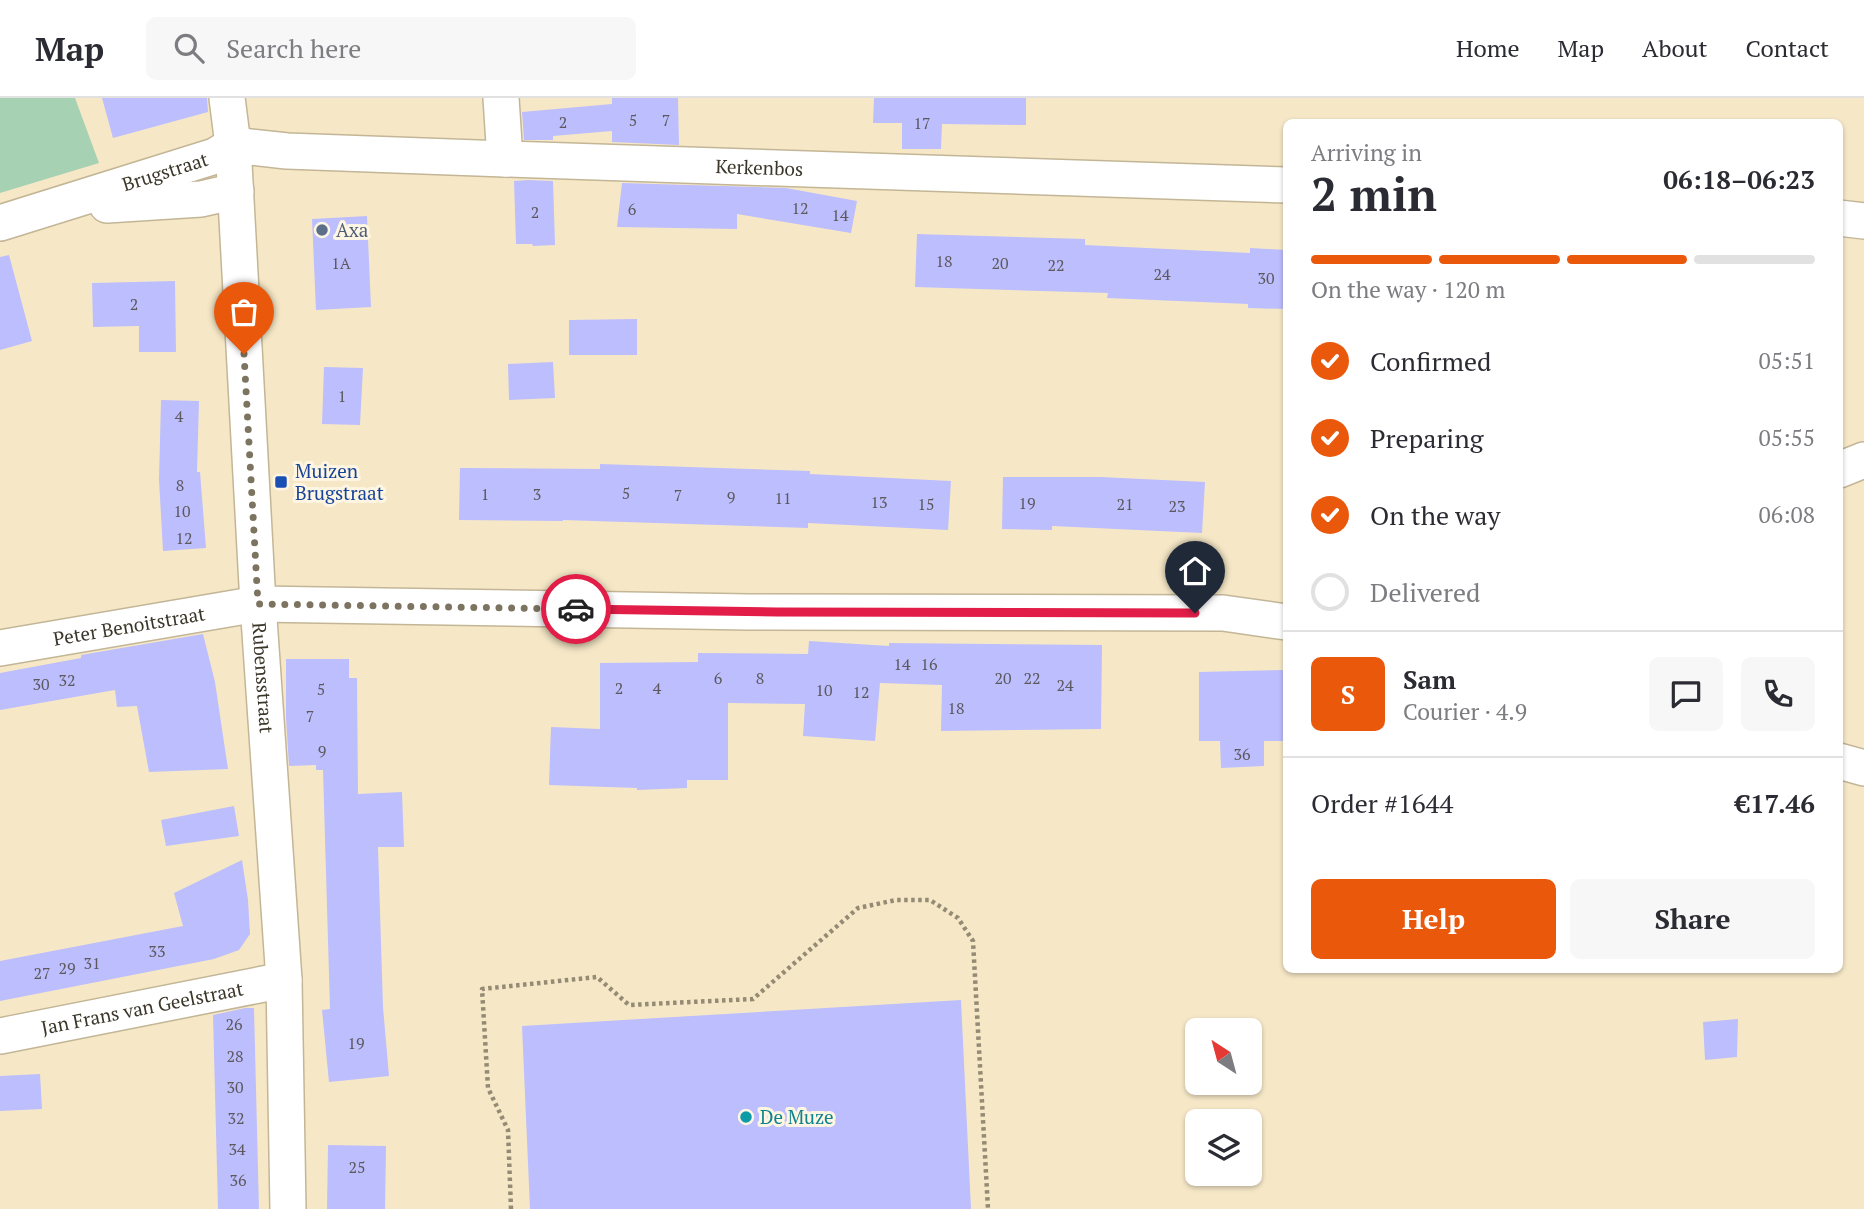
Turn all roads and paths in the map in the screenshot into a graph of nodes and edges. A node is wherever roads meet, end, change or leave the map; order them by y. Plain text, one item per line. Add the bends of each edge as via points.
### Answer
1 (227, 98) edge
2 (501, 98) edge
3 (233, 145) junction
4 (505, 159) junction
5 (1283, 185) edge
6 (236, 191) junction
7 (51, 208) junction
8 (1843, 218) edge
9 (1864, 221) edge
10 (0, 223) edge
11 (1864, 460) edge
12 (1843, 468) edge
13 (258, 604) junction
14 (1283, 622) edge
15 (0, 648) edge
16 (1843, 762) edge
17 (1864, 768) edge
18 (284, 981) junction
19 (0, 1036) edge
20 (288, 1209) edge
21 (511, 1209) edge
22 (988, 1209) edge

1 - 3 street, Brugstraat
2 - 4 street
3 - 4 street, Kerkenbos
3 - 6 street, Rubensstraat
3 - 7 street, Brugstraat via 215,156
4 - 5 street, Kerkenbos
6 - 7 street, Brugstraat via 201,199
6 - 13 street, Rubensstraat
7 - 10 street, Brugstraat
8 - 9 street
11 - 12 street
13 - 14 street, Peter Benoitstraat via 1223,613
13 - 15 street, Peter Benoitstraat
13 - 18 street, Rubensstraat
16 - 17 street
18 - 19 street, Jan Frans van Geelstraat
18 - 20 street, Rubensstraat
21 - 22 path via 508,1130 488,1088 482,989 597,977 629,1005 753,999 858,908 896,900 930,900 958,918 974,941

